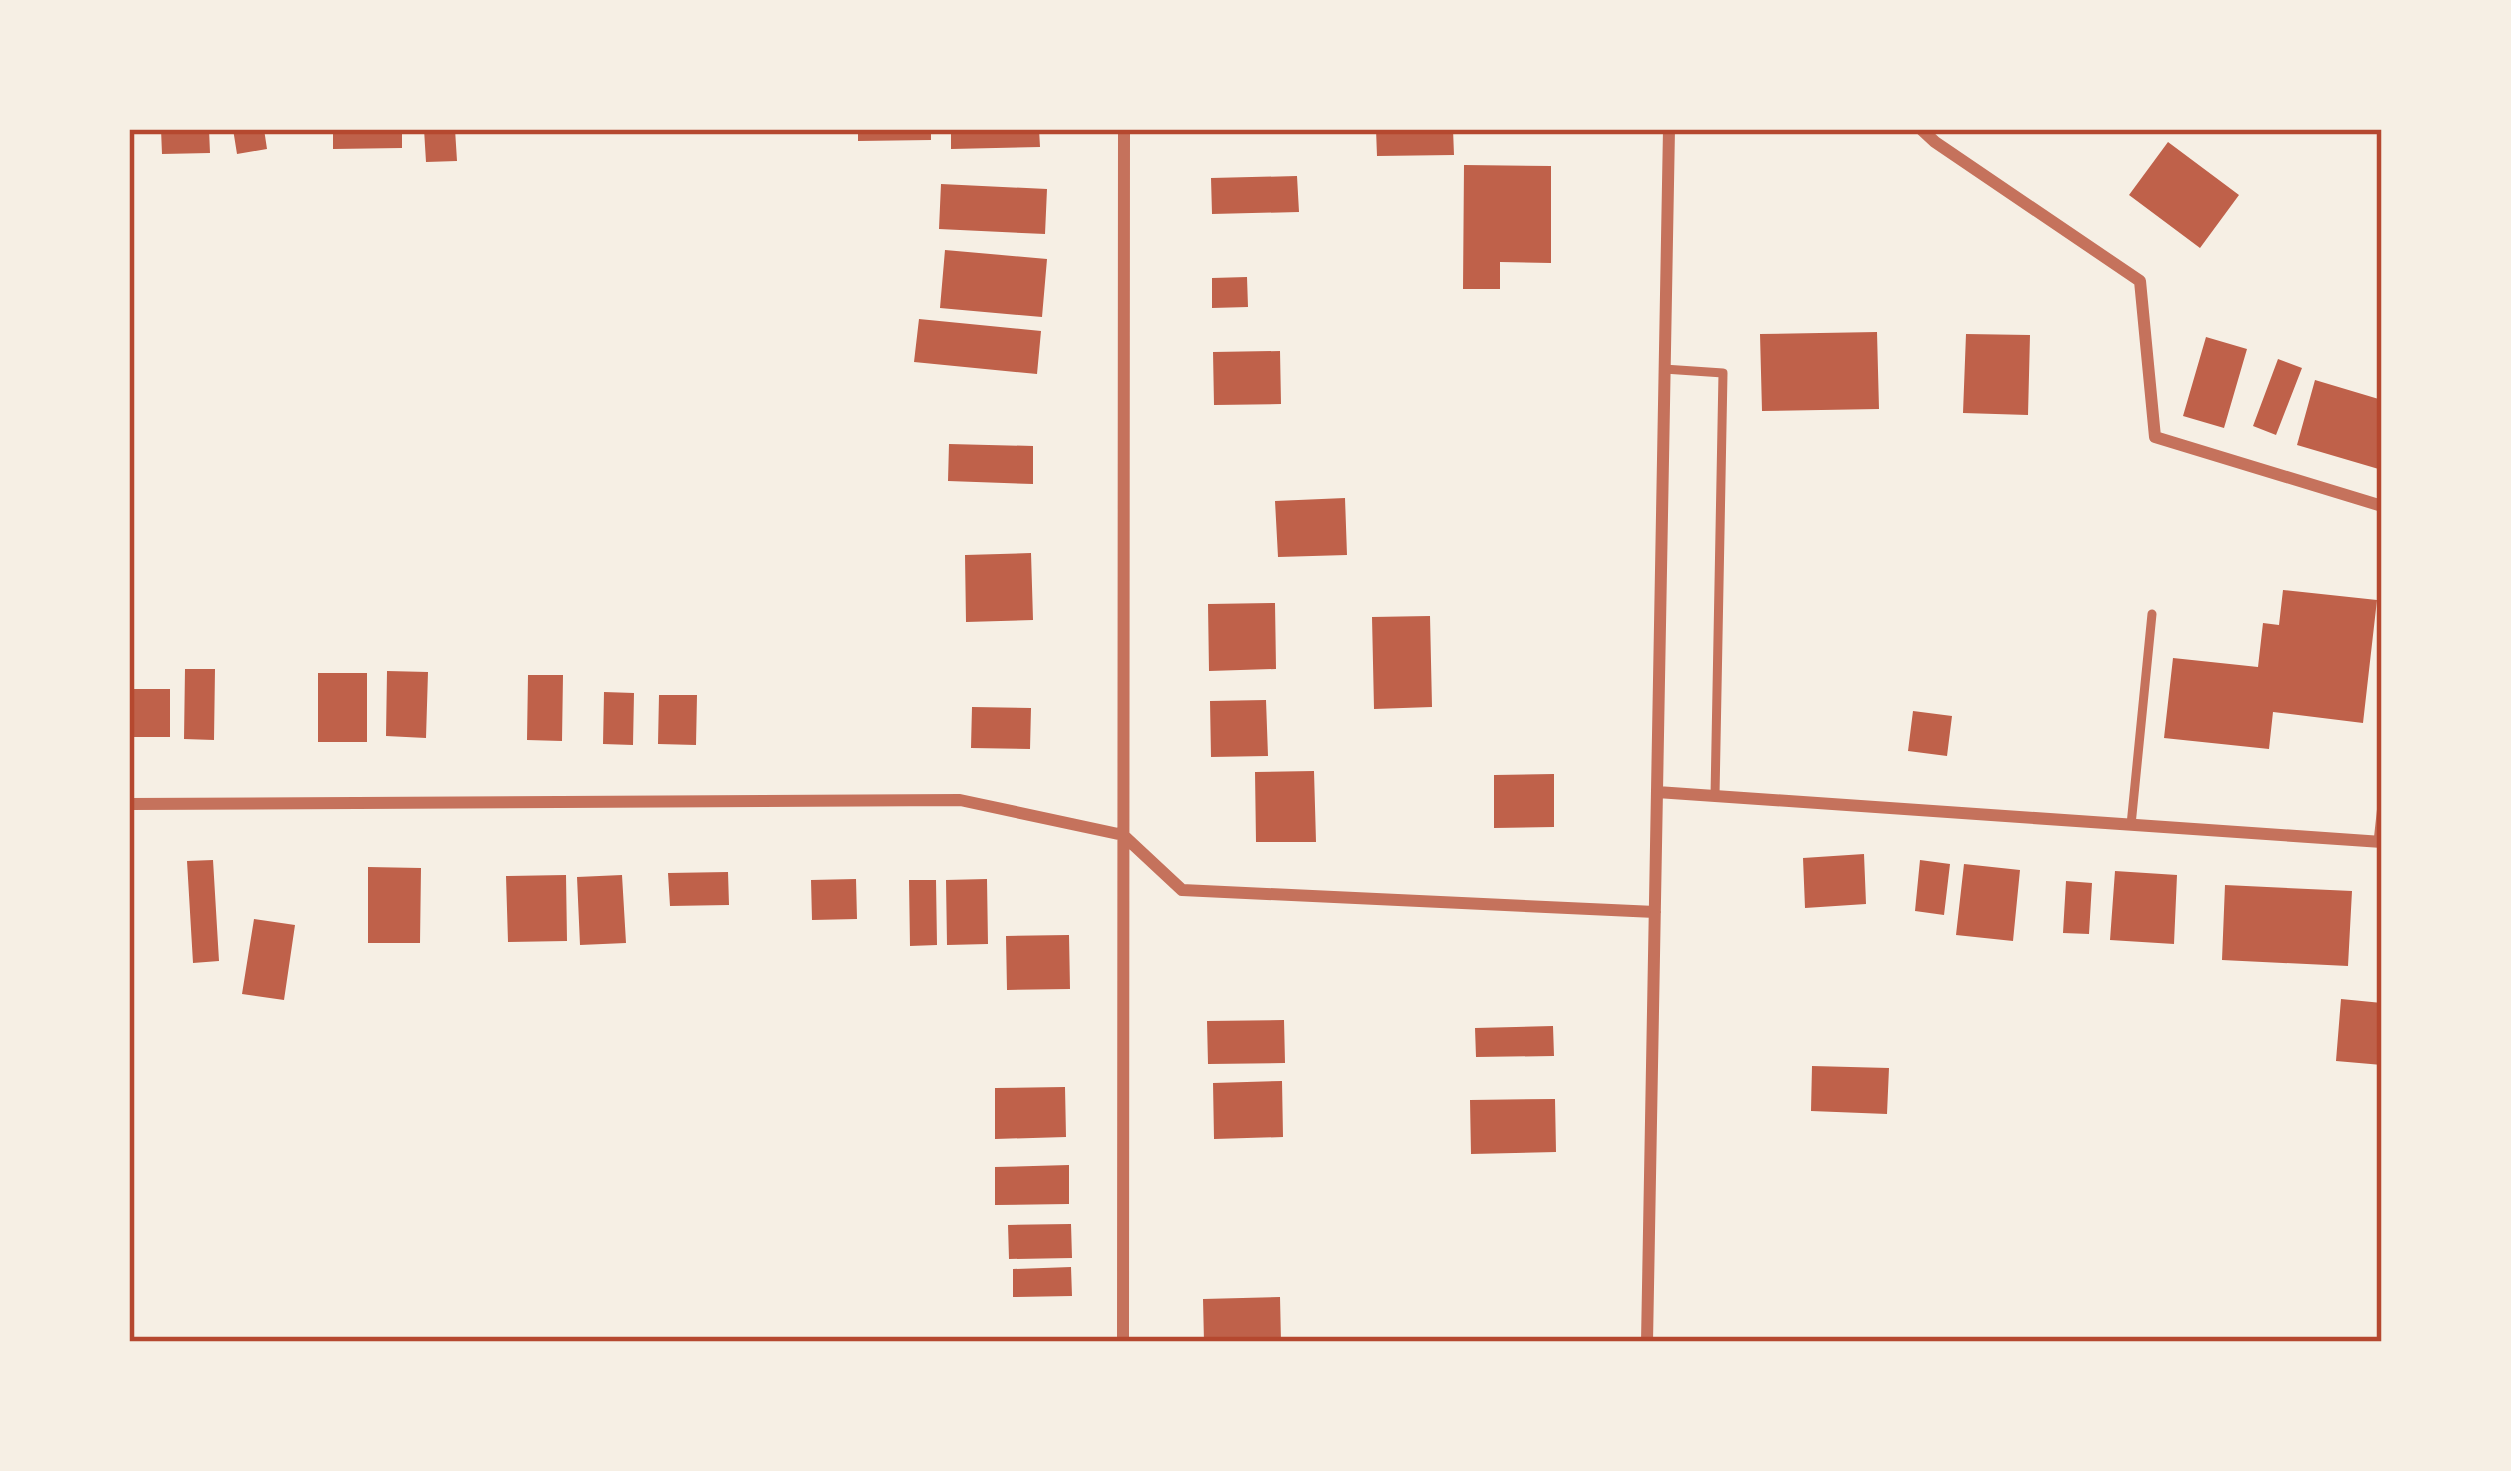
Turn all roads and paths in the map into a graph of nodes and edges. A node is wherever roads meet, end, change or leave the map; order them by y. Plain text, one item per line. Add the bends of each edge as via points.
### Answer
1 (1124, 129) edge
2 (1669, 129) edge
3 (1922, 129) edge
4 (1664, 369) junction
5 (2382, 506) edge
6 (2152, 614) dead end
7 (1657, 792) junction
8 (1715, 796) junction
9 (129, 804) edge
10 (2382, 805) edge
11 (2132, 825) junction
12 (1123, 835) junction
13 (2380, 842) edge
14 (1655, 912) junction
15 (1123, 1342) edge
16 (1647, 1342) edge

1 - 12 street
2 - 4 street
3 - 5 street via 2140,281 2155,437
4 - 7 street
4 - 8 lane via 1723,373
6 - 11 lane
7 - 8 street
7 - 14 street
8 - 11 street
9 - 12 street via 960,800
10 - 13 lane
11 - 13 street
12 - 14 street via 1182,890
12 - 15 street
14 - 16 street

